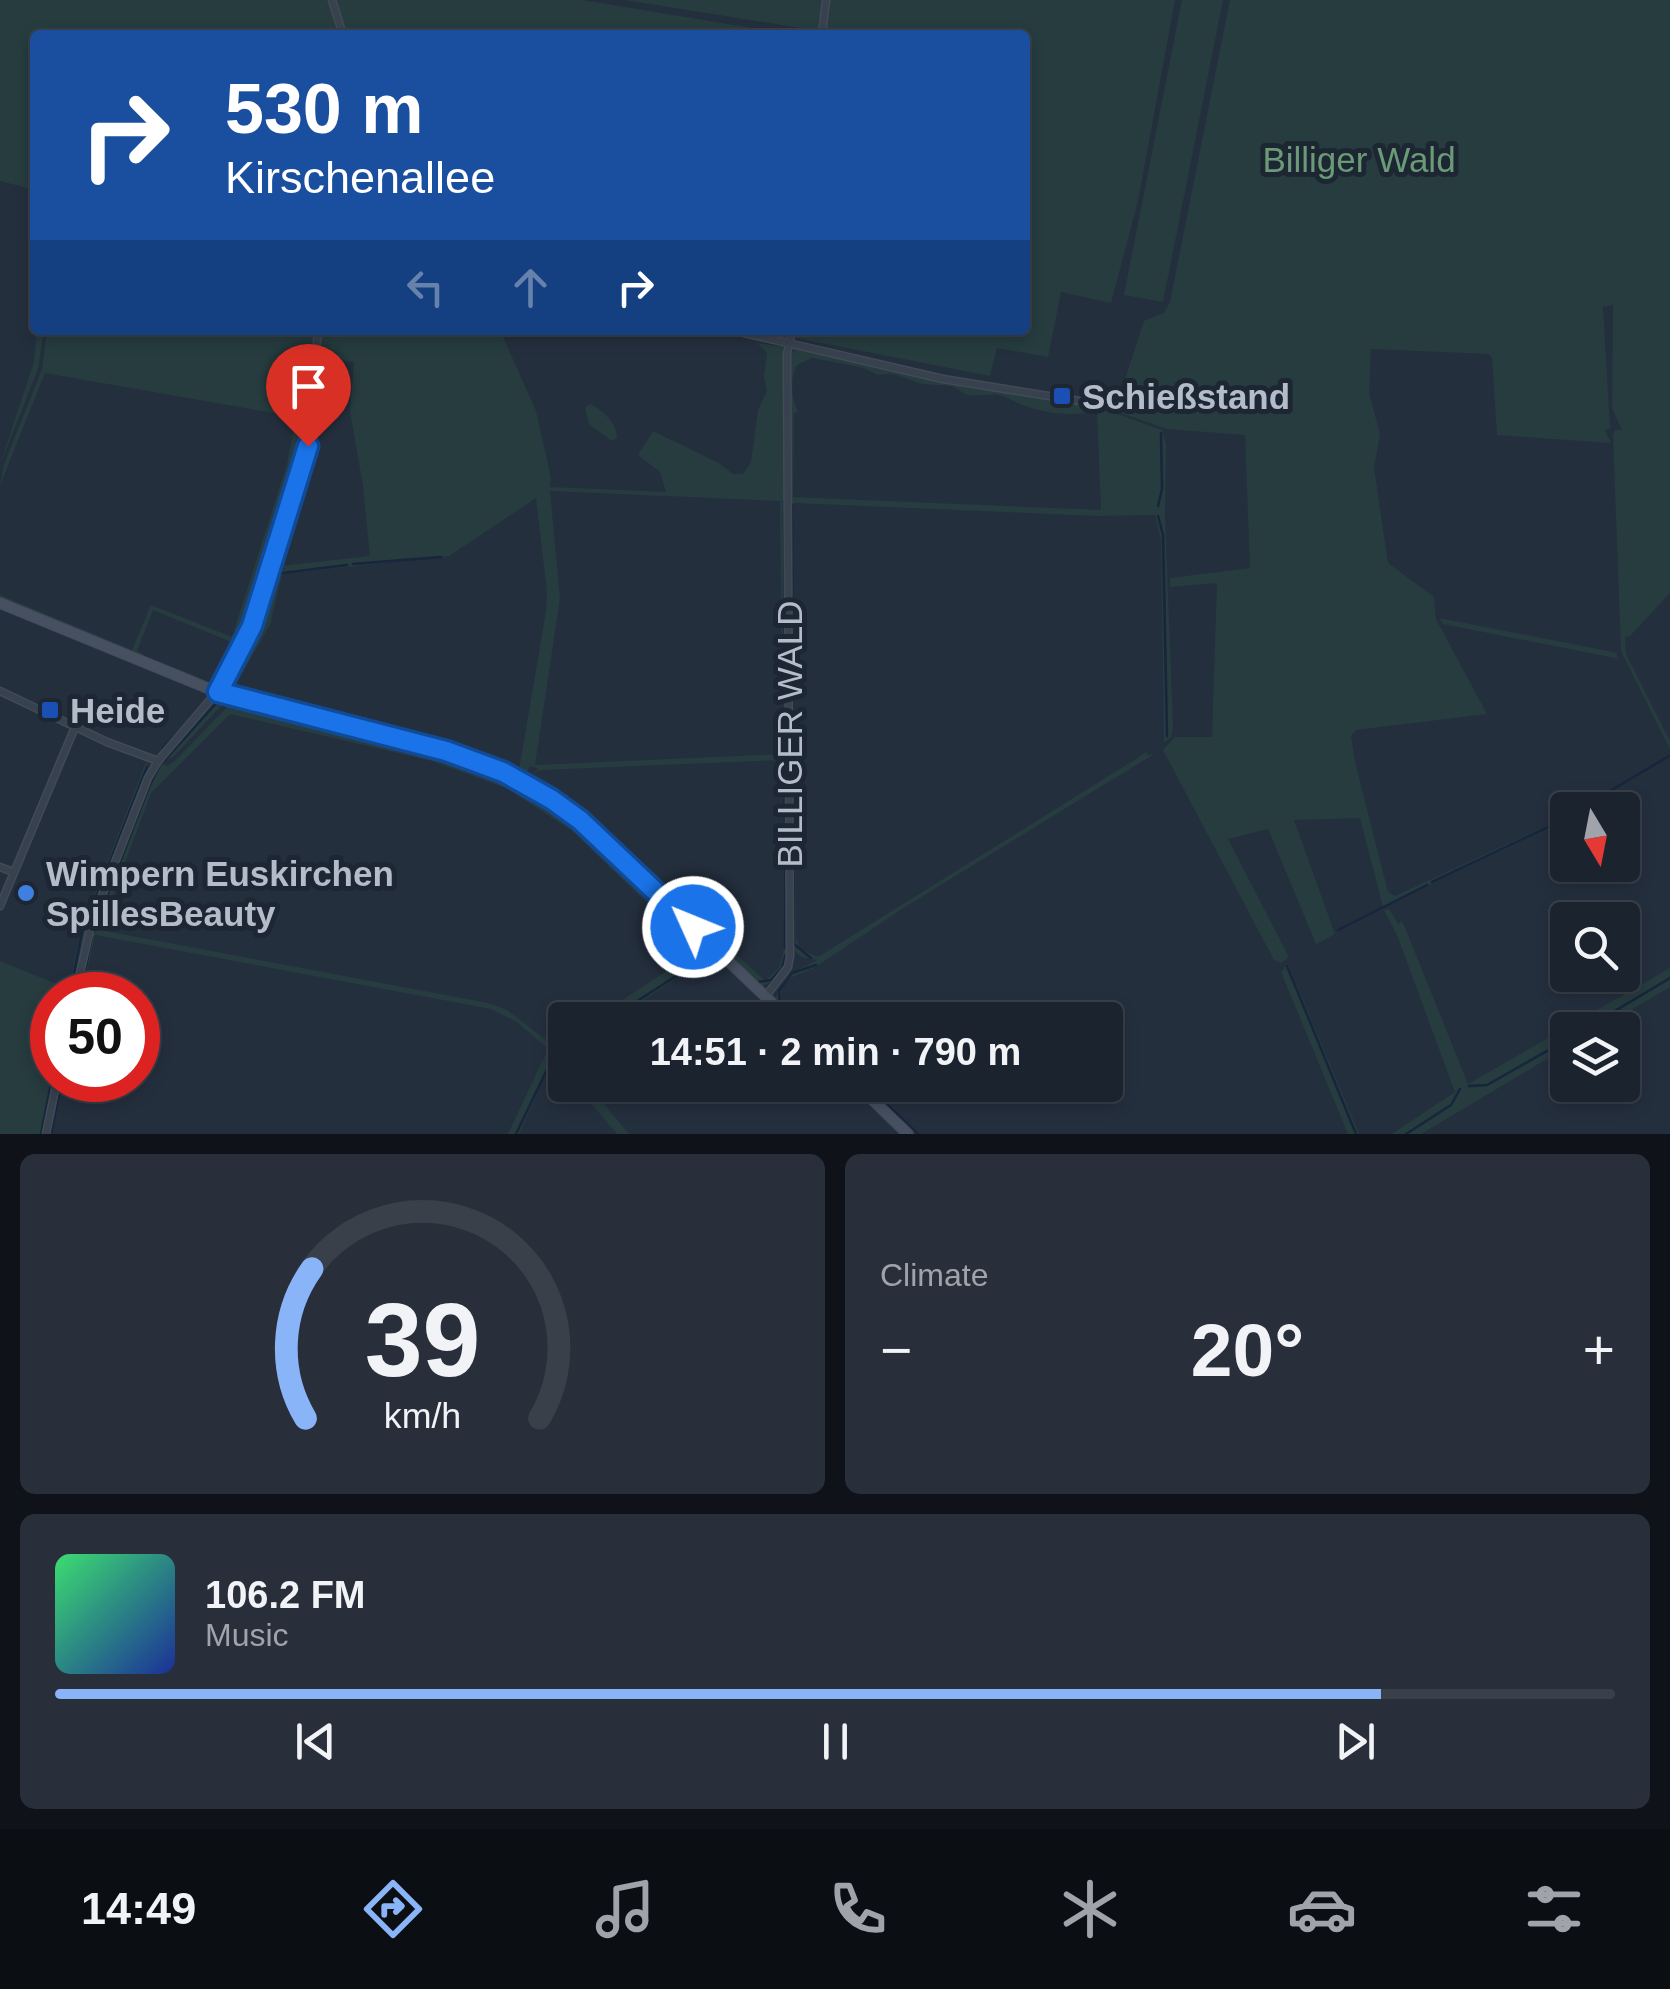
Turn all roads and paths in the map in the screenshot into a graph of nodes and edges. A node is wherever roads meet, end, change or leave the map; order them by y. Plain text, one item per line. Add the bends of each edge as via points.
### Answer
1 (332, 0) edge
2 (826, 0) edge
3 (341, 30) edge
4 (823, 30) edge
5 (318, 335) edge
6 (754, 335) edge
7 (791, 335) edge
8 (790, 343) junction
9 (1092, 404) dead end
10 (0, 603) edge
11 (0, 691) edge
12 (218, 692) junction
13 (75, 727) junction
14 (158, 761) junction
15 (0, 866) edge
16 (13, 872) junction
17 (0, 906) edge
18 (80, 972) edge
19 (766, 997) junction
20 (771, 1002) edge
21 (53, 1102) edge
22 (875, 1102) edge
23 (46, 1134) edge
24 (908, 1134) edge

1 - 3 street
2 - 4 street
5 - 12 street via 306,454 252,626
6 - 8 street
7 - 8 street, BILLIGER WALD
8 - 9 street
8 - 19 street, BILLIGER WALD via 790,956
10 - 12 main road
11 - 13 street
12 - 14 street
12 - 19 main road via 446,751 524,782 592,830
13 - 14 street
13 - 16 street
14 - 18 street via 92,922
15 - 16 street
16 - 17 street
19 - 20 main road
21 - 23 street
22 - 24 main road

